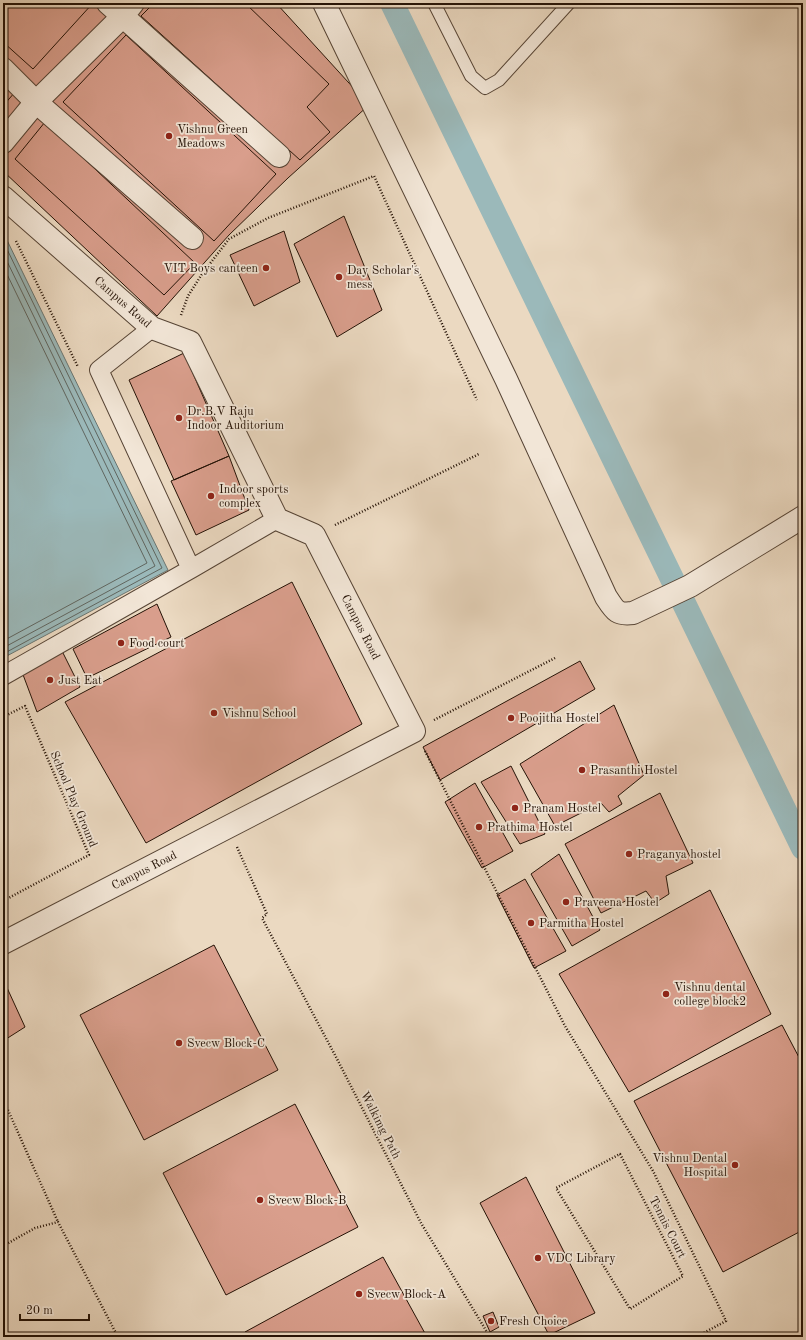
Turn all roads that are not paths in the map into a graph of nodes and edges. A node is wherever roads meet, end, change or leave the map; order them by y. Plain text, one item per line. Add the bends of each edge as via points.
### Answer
1 (324, 3) edge
2 (434, 3) edge
3 (569, 3) edge
4 (121, 8) edge
5 (3, 69) edge
6 (36, 102) junction
7 (3, 142) edge
8 (279, 156) dead end
9 (3, 197) edge
10 (192, 238) dead end
11 (152, 328) junction
12 (803, 517) edge
13 (277, 519) junction
14 (191, 569) junction
15 (3, 676) edge
16 (3, 943) edge

1 - 12 street via 506,379 614,610 623,614 633,613 690,586
2 - 3 lane via 471,76 485,88 499,80
4 - 6 street
4 - 8 street
5 - 6 street
6 - 7 street
6 - 10 street
9 - 11 street, Campus Road
11 - 13 street, Campus Road via 190,342
11 - 14 street via 99,370
13 - 14 street
13 - 16 street, Campus Road via 314,535 418,739
14 - 15 street

